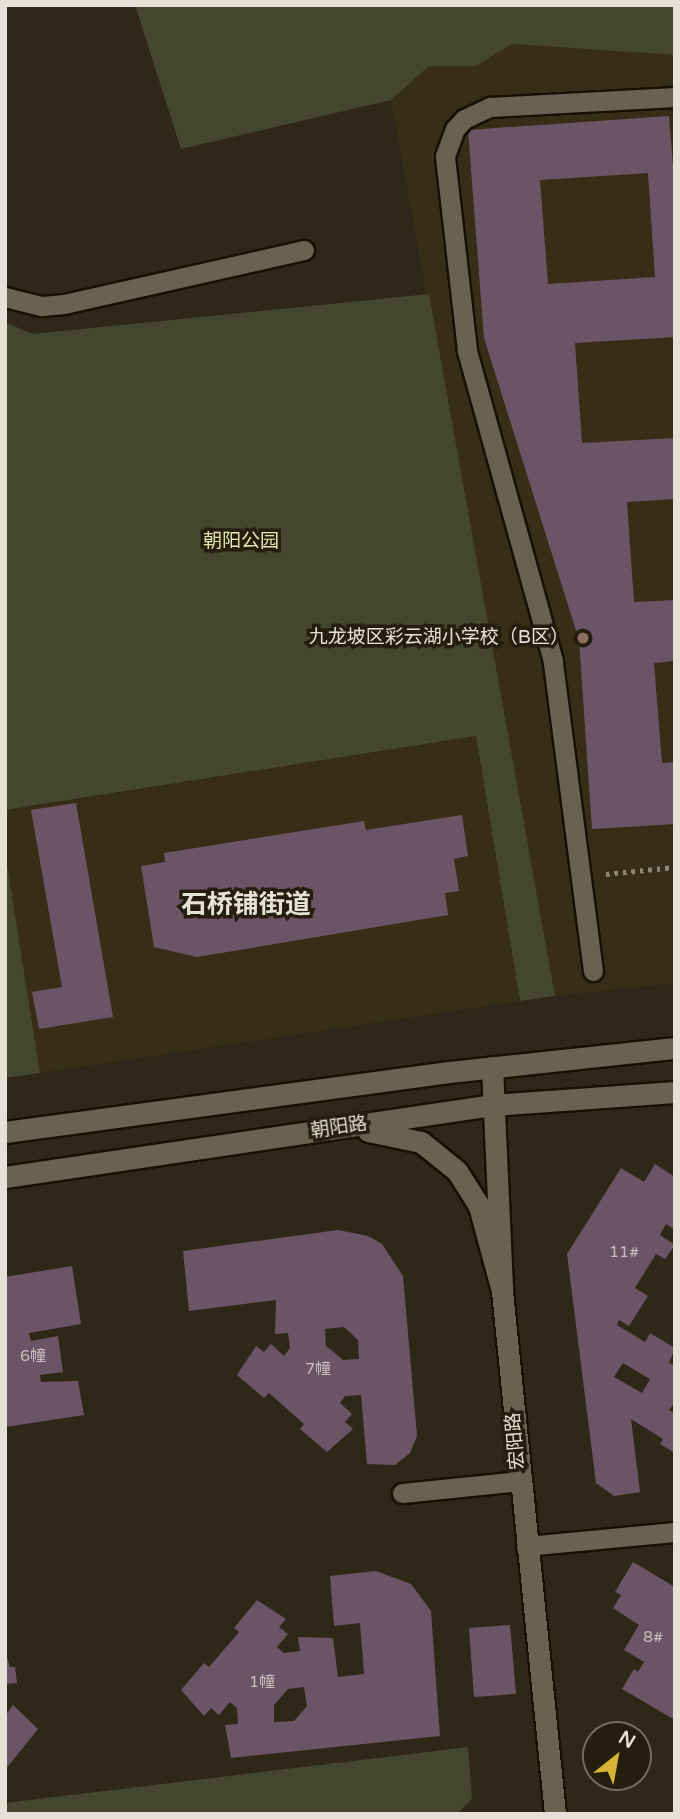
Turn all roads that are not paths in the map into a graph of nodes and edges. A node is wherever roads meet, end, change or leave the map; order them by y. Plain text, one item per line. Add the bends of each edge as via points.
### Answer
1 (675, 97) edge
2 (304, 250) dead end
3 (5, 296) edge
4 (593, 971) dead end
5 (675, 1048) edge
6 (492, 1067) junction
7 (675, 1092) edge
8 (492, 1105) junction
9 (345, 1127) junction
10 (5, 1132) edge
11 (5, 1177) edge
12 (502, 1291) junction
13 (520, 1481) junction
14 (402, 1493) dead end
15 (675, 1532) edge
16 (526, 1546) junction
17 (555, 1814) edge

1 - 4 lane via 489,107 464,118 446,156 467,350 547,633
2 - 3 lane via 64,304 42,306
5 - 6 main road
6 - 8 main road, 宏阳路
6 - 10 main road
7 - 8 main road, 朝阳路
8 - 9 main road, 朝阳路
8 - 12 main road, 宏阳路
9 - 11 main road, 朝阳路
9 - 12 main road via 412,1139 448,1161 479,1206
12 - 13 main road, 宏阳路
13 - 14 lane
13 - 16 main road, 宏阳路
15 - 16 lane
16 - 17 main road, 宏阳路

